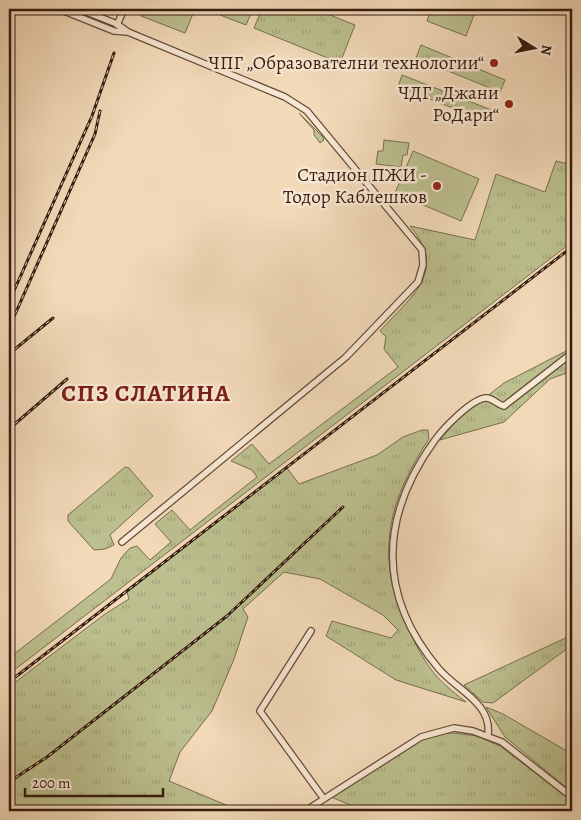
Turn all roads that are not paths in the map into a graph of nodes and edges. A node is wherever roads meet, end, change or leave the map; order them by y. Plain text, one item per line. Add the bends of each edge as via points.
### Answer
1 (59, 9) edge
2 (80, 9) edge
3 (124, 9) edge
4 (117, 24) junction
5 (114, 31) junction
6 (128, 32) junction
7 (572, 353) edge
8 (122, 542) dead end
9 (311, 630) dead end
10 (488, 735) junction
11 (572, 797) edge
12 (324, 799) junction
13 (305, 811) edge

1 - 5 street
2 - 4 street
3 - 4 street
4 - 5 street
4 - 6 street
5 - 6 street
6 - 8 street via 285,97 307,112 422,250 424,265 418,282 346,357
7 - 10 street via 504,406 488,398 480,399 446,428 408,482 395,529 391,556 406,617 440,670 483,710 489,724
9 - 12 street via 260,711
10 - 11 street via 519,754
10 - 12 street via 454,728 421,737
12 - 13 street

